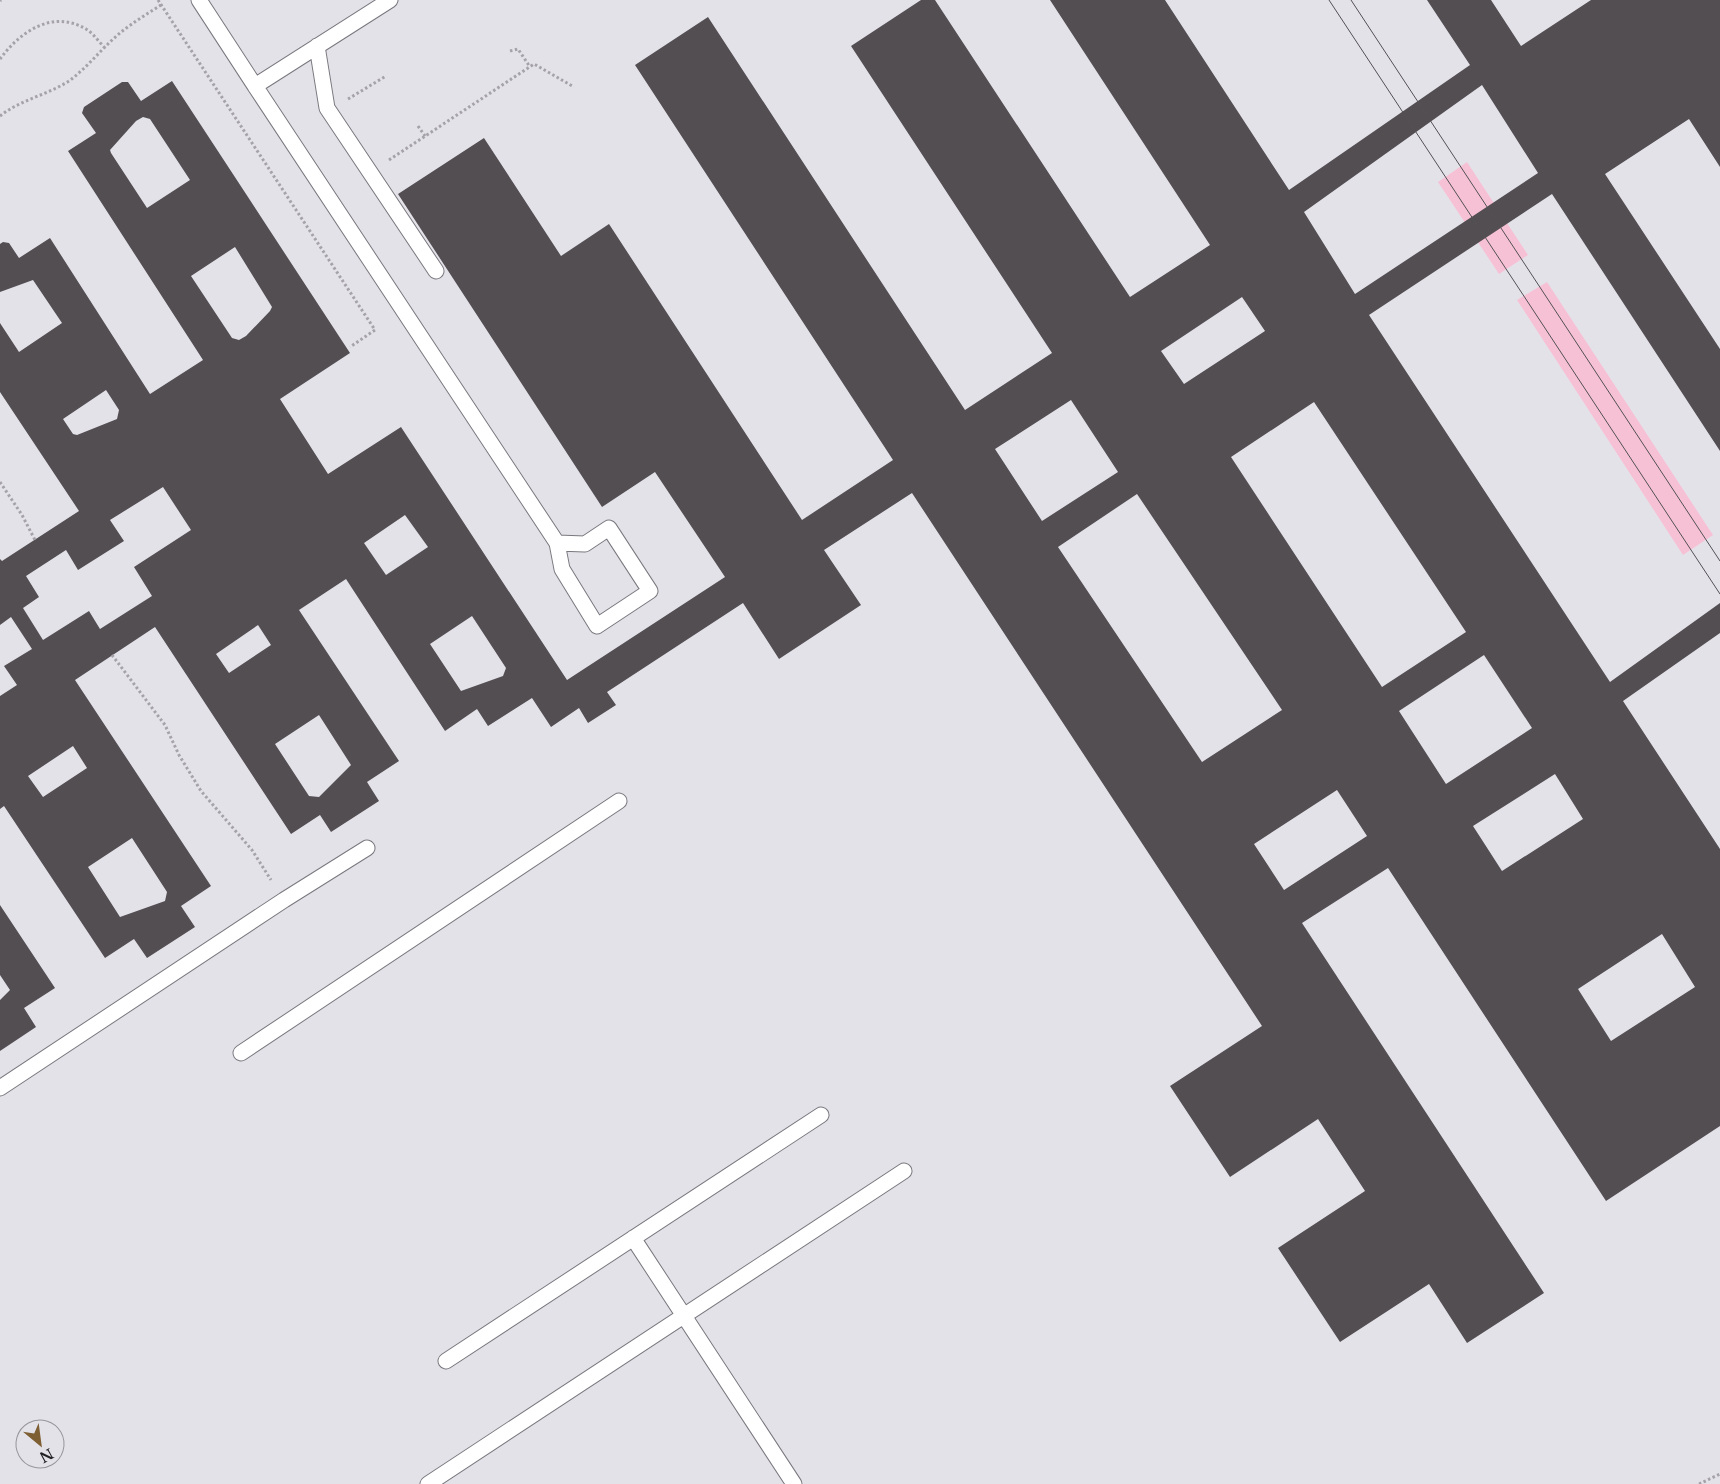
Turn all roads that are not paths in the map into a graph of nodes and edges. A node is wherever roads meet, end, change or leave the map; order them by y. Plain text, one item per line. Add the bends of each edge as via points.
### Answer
1 (199, 0) edge
2 (390, 0) edge
3 (317, 46) junction
4 (255, 86) junction
5 (436, 271) dead end
6 (557, 543) junction
7 (619, 801) dead end
8 (367, 848) dead end
9 (241, 1053) dead end
10 (0, 1088) edge
11 (821, 1115) dead end
12 (904, 1171) dead end
13 (633, 1238) junction
14 (683, 1315) junction
15 (446, 1361) dead end
16 (428, 1484) edge
17 (794, 1484) edge

1 - 4 lane
2 - 3 lane
3 - 4 lane
3 - 5 lane via 326,108
4 - 6 lane
6 - 6 lane via 562,569 597,626 650,592 609,528 585,544
7 - 9 lane
8 - 10 lane
11 - 13 lane
12 - 14 lane
13 - 14 lane
13 - 15 lane
14 - 16 lane
14 - 17 lane

